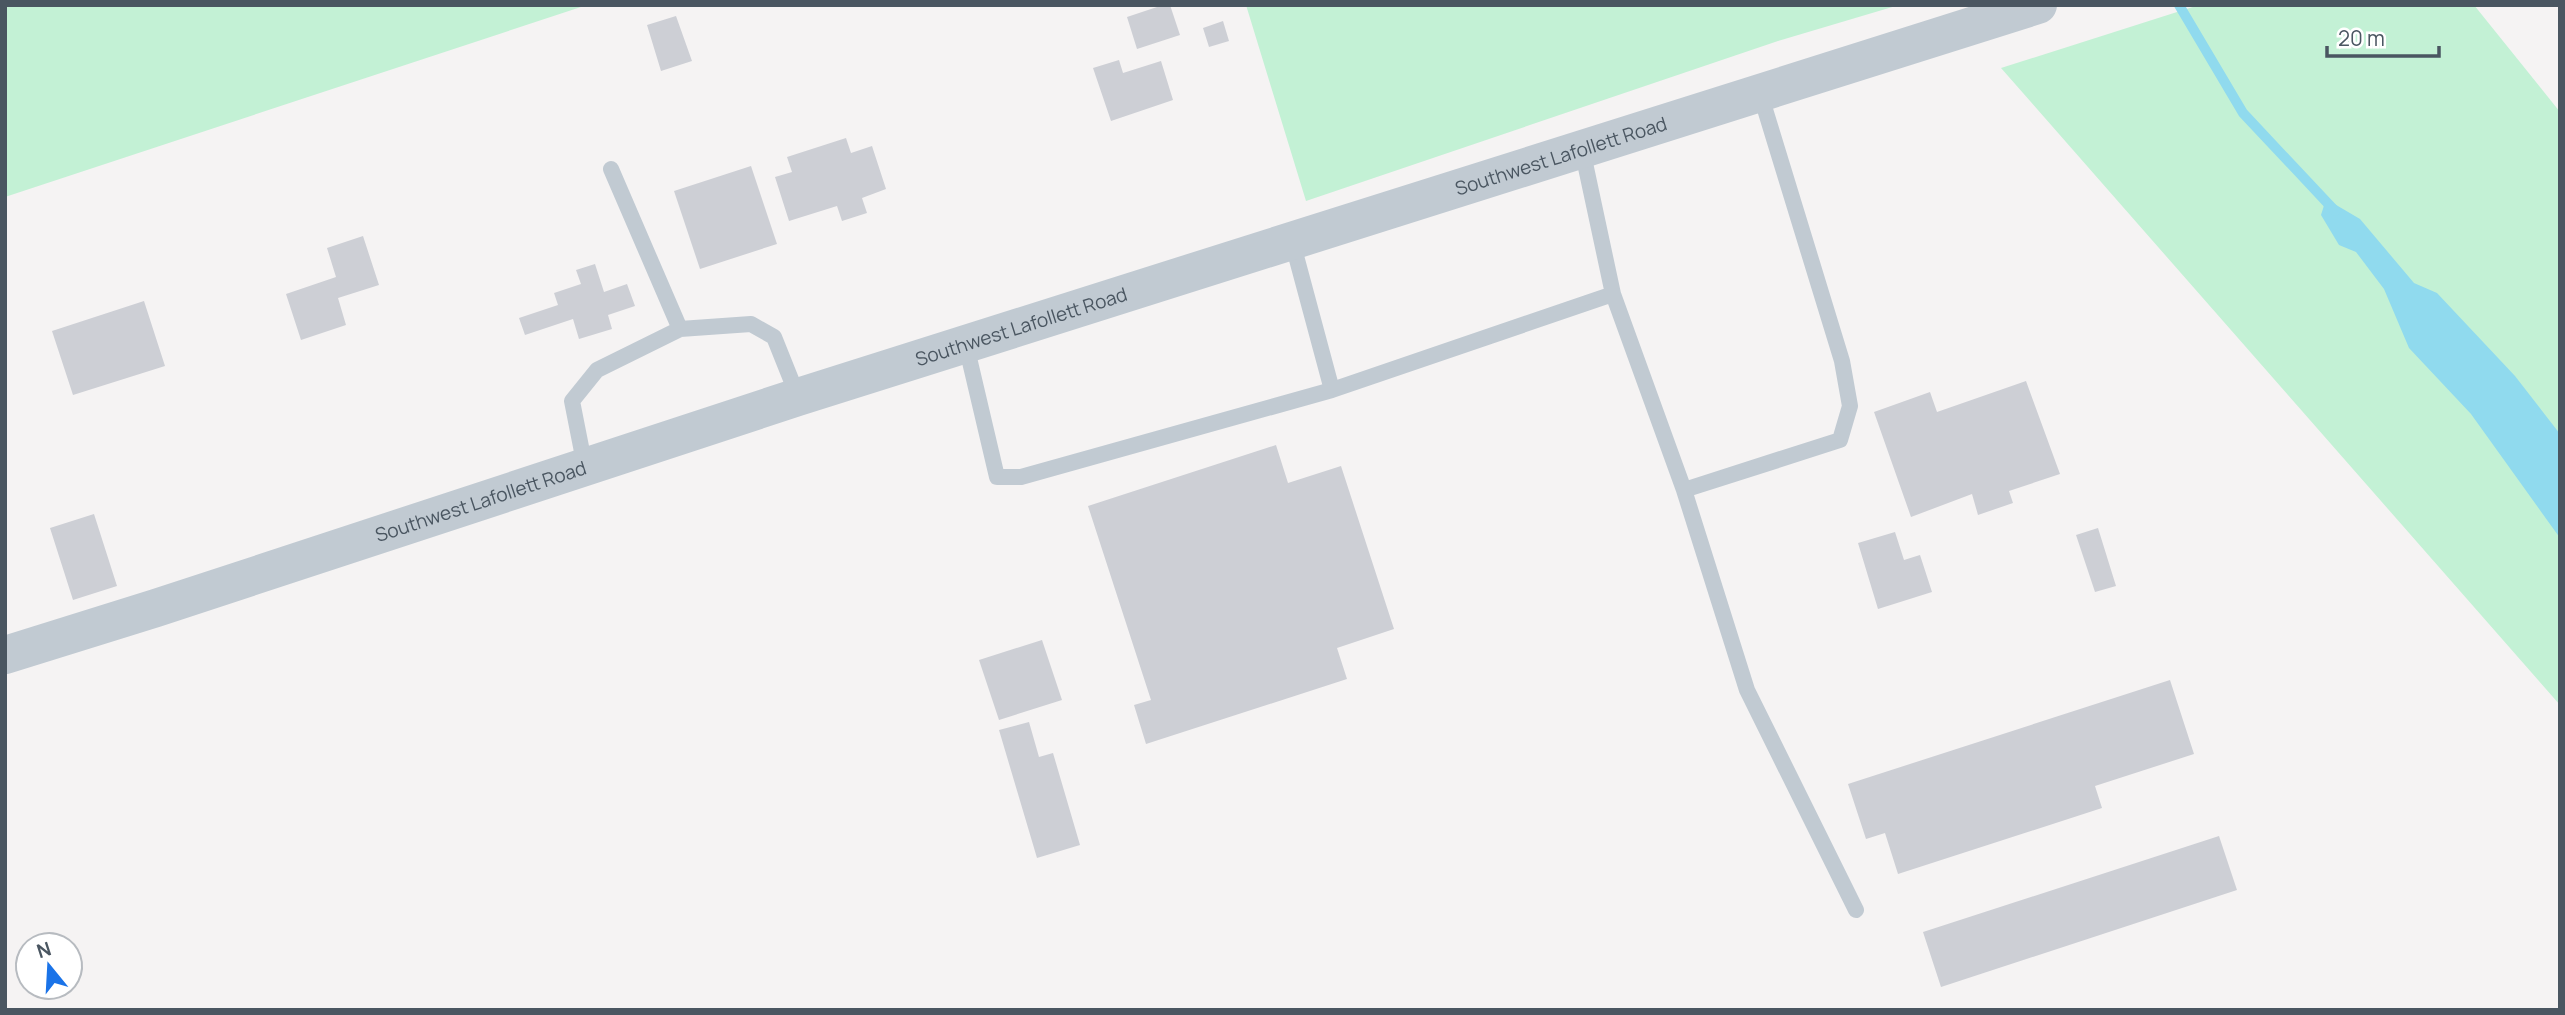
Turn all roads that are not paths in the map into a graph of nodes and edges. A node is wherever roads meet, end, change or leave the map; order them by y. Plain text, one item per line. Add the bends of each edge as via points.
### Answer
1 (2038, 5) edge
2 (1760, 93) junction
3 (1582, 149) junction
4 (611, 169) dead end
5 (1292, 241) junction
6 (1613, 294) junction
7 (680, 329) junction
8 (966, 345) junction
9 (1332, 390) junction
10 (798, 397) junction
11 (585, 467) junction
12 (1684, 490) junction
13 (5, 655) edge
14 (1856, 910) dead end

1 - 2 street, Southwest Lafollett Road
2 - 3 street, Southwest Lafollett Road
2 - 12 lane via 1842,361 1850,406 1840,440
3 - 5 street, Southwest Lafollett Road
3 - 6 lane
4 - 7 lane
5 - 8 street, Southwest Lafollett Road
5 - 9 lane
6 - 9 lane
6 - 12 lane
7 - 10 lane via 751,324 774,337
7 - 11 lane via 597,370 572,401
8 - 9 lane via 997,477 1021,477
8 - 10 street, Southwest Lafollett Road
10 - 11 street, Southwest Lafollett Road
11 - 13 street, Southwest Lafollett Road
12 - 14 lane via 1747,690

